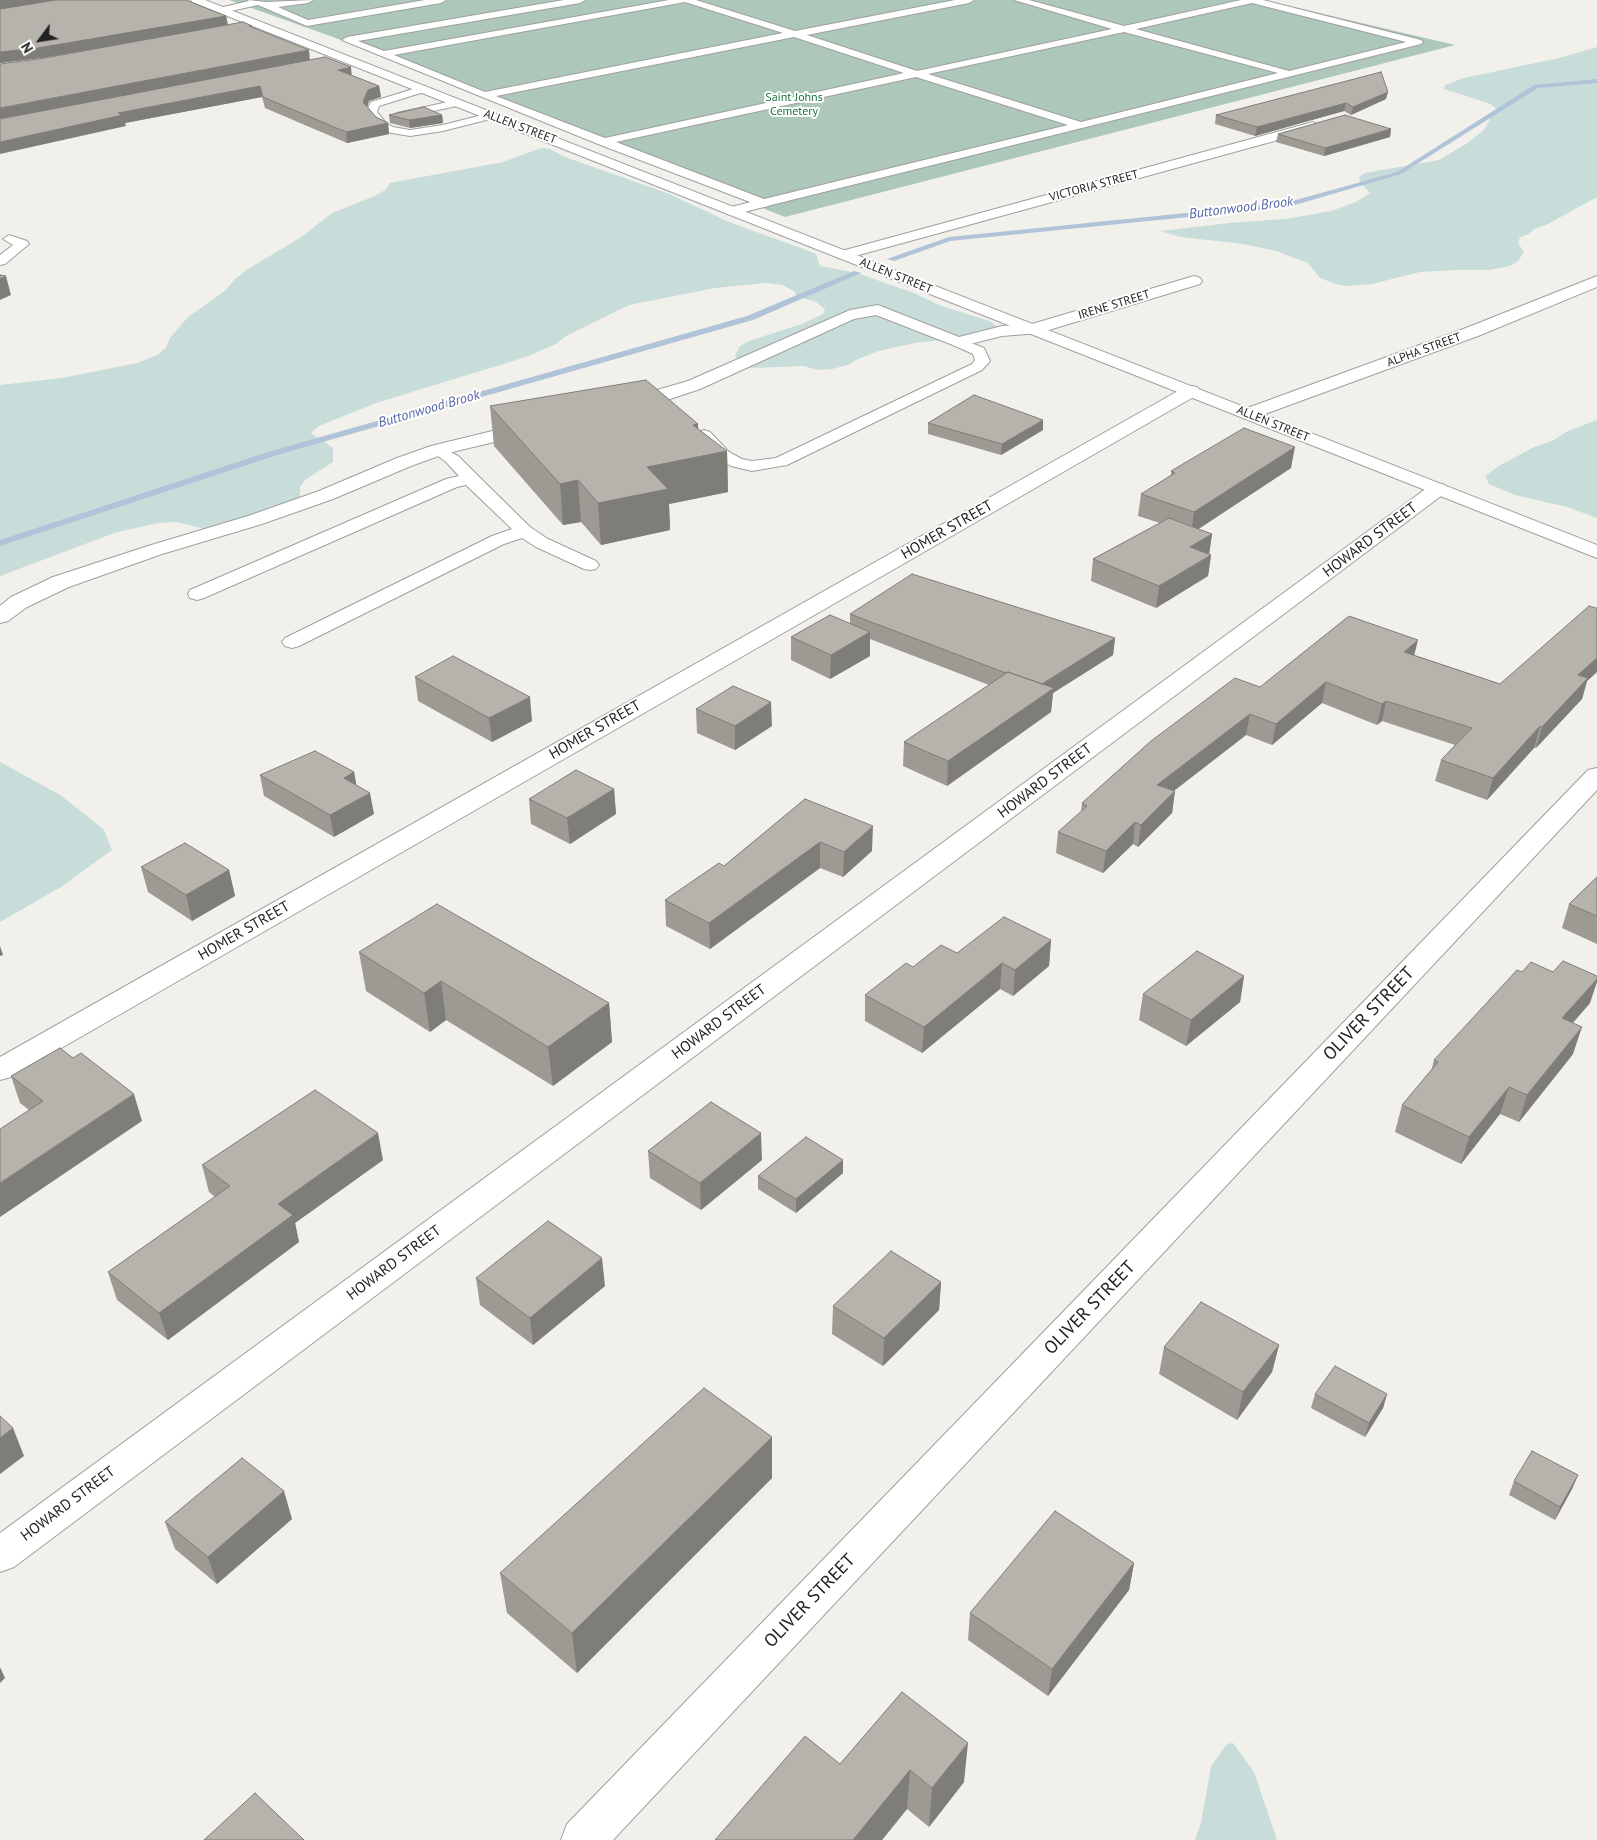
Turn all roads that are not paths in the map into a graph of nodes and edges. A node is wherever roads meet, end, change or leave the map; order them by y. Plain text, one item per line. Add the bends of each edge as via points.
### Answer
1 (196, 0) edge
2 (272, 0) edge
3 (308, 0) edge
4 (441, 0) edge
5 (580, 0) edge
6 (686, 0) edge
7 (969, 0) edge
8 (1020, 0) edge
9 (1253, 0) edge
10 (256, 1) edge
11 (222, 10) junction
12 (306, 12) dead end
13 (288, 15) junction
14 (307, 23) junction
15 (259, 25) junction
16 (240, 28) edge
17 (1124, 28) junction
18 (327, 31) dead end
19 (796, 34) junction
20 (384, 54) junction
21 (345, 59) junction
22 (325, 63) edge
23 (1287, 73) junction
24 (916, 74) junction
25 (422, 89) junction
26 (484, 95) junction
27 (457, 102) junction
28 (490, 116) junction
29 (378, 120) junction
30 (1327, 122) edge
31 (1077, 124) junction
32 (602, 142) junction
33 (763, 203) junction
34 (732, 211) junction
35 (8, 239) dead end
36 (843, 255) junction
37 (0, 261) edge
38 (1194, 281) dead end
39 (1597, 282) edge
40 (1033, 330) junction
41 (958, 342) junction
42 (1191, 391) junction
43 (608, 409) edge
44 (1248, 414) junction
45 (543, 424) edge
46 (693, 426) edge
47 (438, 450) junction
48 (470, 479) junction
49 (1438, 489) junction
50 (524, 531) junction
51 (1597, 552) edge
52 (590, 565) dead end
53 (196, 594) dead end
54 (0, 616) edge
55 (292, 642) dead end
56 (1597, 775) edge
57 (0, 1070) edge
58 (0, 1555) edge
59 (583, 1840) edge

1 - 11 street, ALLEN STREET
2 - 10 lane
3 - 10 lane via 282,4
4 - 14 lane
5 - 20 lane via 344,38
6 - 19 lane
6 - 20 lane
7 - 19 lane
8 - 17 lane
9 - 17 lane
9 - 23 lane via 1418,42
10 - 11 lane
10 - 13 lane
11 - 15 street, ALLEN STREET
12 - 13 lane
13 - 14 lane
14 - 18 lane
15 - 16 street
15 - 21 street, ALLEN STREET
17 - 23 lane
17 - 24 lane
19 - 24 lane
19 - 26 lane
20 - 26 lane
21 - 22 street
21 - 25 street, ALLEN STREET
23 - 31 lane
24 - 31 lane
24 - 32 lane
25 - 27 street, ALLEN STREET
25 - 29 lane via 375,104 371,112
26 - 32 lane
27 - 28 street, ALLEN STREET
27 - 29 lane
28 - 29 lane via 410,134 390,130
28 - 34 street, ALLEN STREET
30 - 36 street, VICTORIA STREET
31 - 33 lane
32 - 33 lane
33 - 34 street
34 - 36 street, ALLEN STREET
35 - 37 lane via 22,244
36 - 40 street, ALLEN STREET
38 - 40 street, IRENE STREET
39 - 44 street, ALPHA STREET via 1472,332
40 - 41 street via 1002,331
40 - 42 street, ALLEN STREET
41 - 43 street via 878,310 850,315 694,384 665,403
41 - 46 lane via 978,351 983,361 977,367 782,462 768,465 737,463 723,455
42 - 44 street, ALLEN STREET
42 - 57 street, HOMER STREET
44 - 49 street, ALLEN STREET
45 - 47 street
47 - 48 lane via 452,459
47 - 54 street via 255,520 61,582 19,602
48 - 50 lane
48 - 53 lane via 452,483
49 - 51 street, ALLEN STREET
49 - 58 street, HOWARD STREET
50 - 52 lane
50 - 55 lane via 498,540
56 - 59 street, OLIVER STREET

